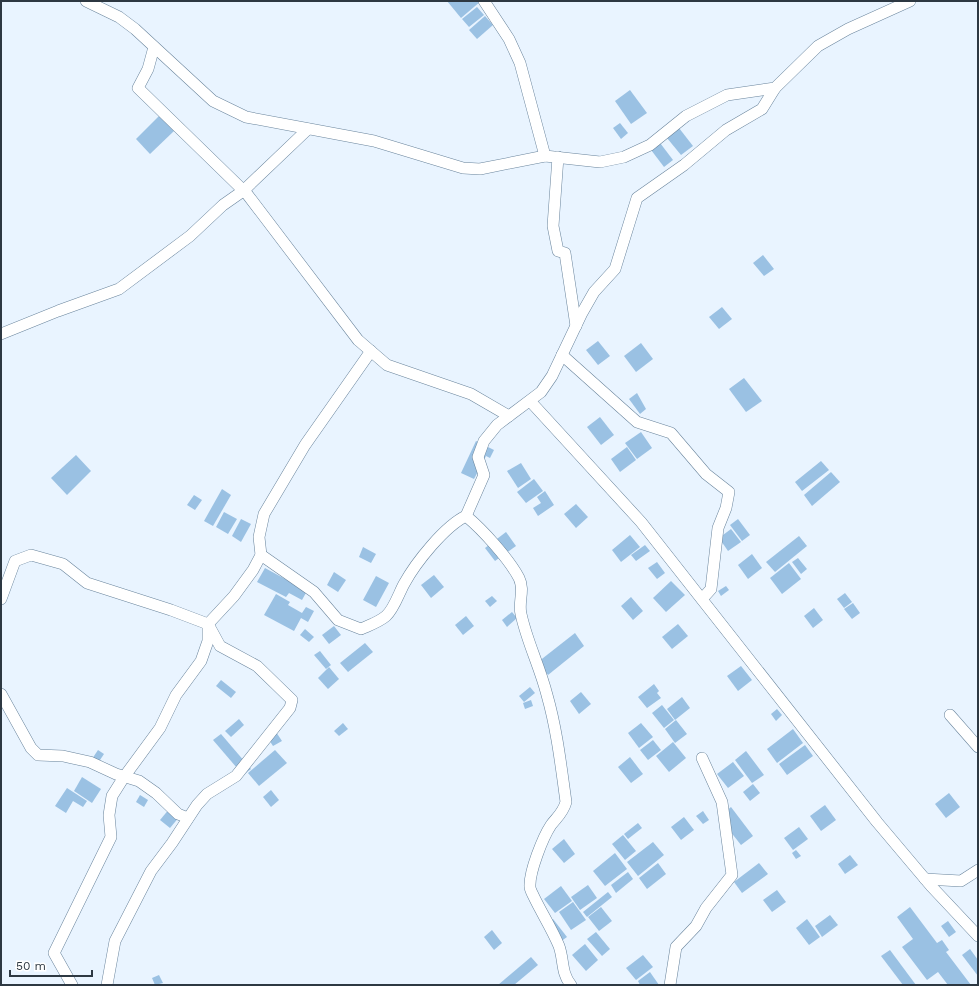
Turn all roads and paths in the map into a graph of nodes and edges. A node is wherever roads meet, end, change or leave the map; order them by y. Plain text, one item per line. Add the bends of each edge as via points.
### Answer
1 (86, 1) edge
2 (484, 1) edge
3 (910, 1) edge
4 (884, 6) edge
5 (154, 47) junction
6 (775, 88) junction
7 (308, 129) junction
8 (545, 156) junction
9 (558, 157) junction
10 (243, 191) junction
11 (576, 326) junction
12 (1, 334) edge
13 (371, 351) junction
14 (562, 355) junction
15 (530, 401) junction
16 (509, 416) junction
17 (466, 516) junction
18 (261, 555) junction
19 (1, 599) edge
20 (702, 599) junction
21 (208, 624) junction
22 (1, 694) edge
23 (950, 715) dead end
24 (978, 747) edge
25 (702, 758) dead end
26 (124, 776) junction
27 (188, 818) junction
28 (978, 870) edge
29 (925, 879) junction
30 (978, 936) edge
31 (72, 985) edge
32 (108, 985) edge
33 (571, 985) edge
34 (670, 985) edge

1 - 5 street via 119,17
2 - 8 street via 509,39 520,63
3 - 4 street
4 - 6 street via 818,46
5 - 7 street via 213,101 246,117
5 - 10 street via 148,69 138,88
6 - 9 street via 727,95 686,116 650,146 624,157 600,162
6 - 11 street via 762,109 726,130 684,165 637,198 615,269 594,292
7 - 8 street via 374,141 463,168 480,169
7 - 10 street
8 - 9 street
9 - 11 street via 553,226 558,251 565,253
10 - 12 street via 223,205 190,236 119,289
10 - 13 street via 358,340
11 - 14 street
13 - 16 street via 387,365 471,394
13 - 18 street via 305,445 264,514 259,537
14 - 15 street via 542,392
14 - 20 street via 637,422 671,433 706,474 729,492 718,528 711,588
15 - 16 street
15 - 20 street via 641,522
16 - 17 street via 497,425 484,441 478,457 484,475
17 - 18 street via 426,552 409,574 387,615 361,629 338,620 314,592
17 - 33 street via 478,526 519,579 522,591 520,612 547,694 556,732 566,802 564,810 546,836 530,887 560,948 562,965
18 - 21 street via 234,596
19 - 21 street via 15,561 31,555 63,564 87,583
20 - 29 street via 872,816
21 - 26 street via 208,641 201,661 176,695 160,728
21 - 27 street via 220,646 257,666 292,700 290,708 236,776 207,794
22 - 26 street via 31,748 38,755 63,756 90,762
23 - 24 street
25 - 34 street via 722,802 732,875 710,902 696,926 676,947
26 - 27 street via 138,781 156,793 178,814
26 - 31 street via 112,796 109,815 111,837 54,953
27 - 32 street via 151,871 132,904 115,941
28 - 29 street via 961,881
29 - 30 street

